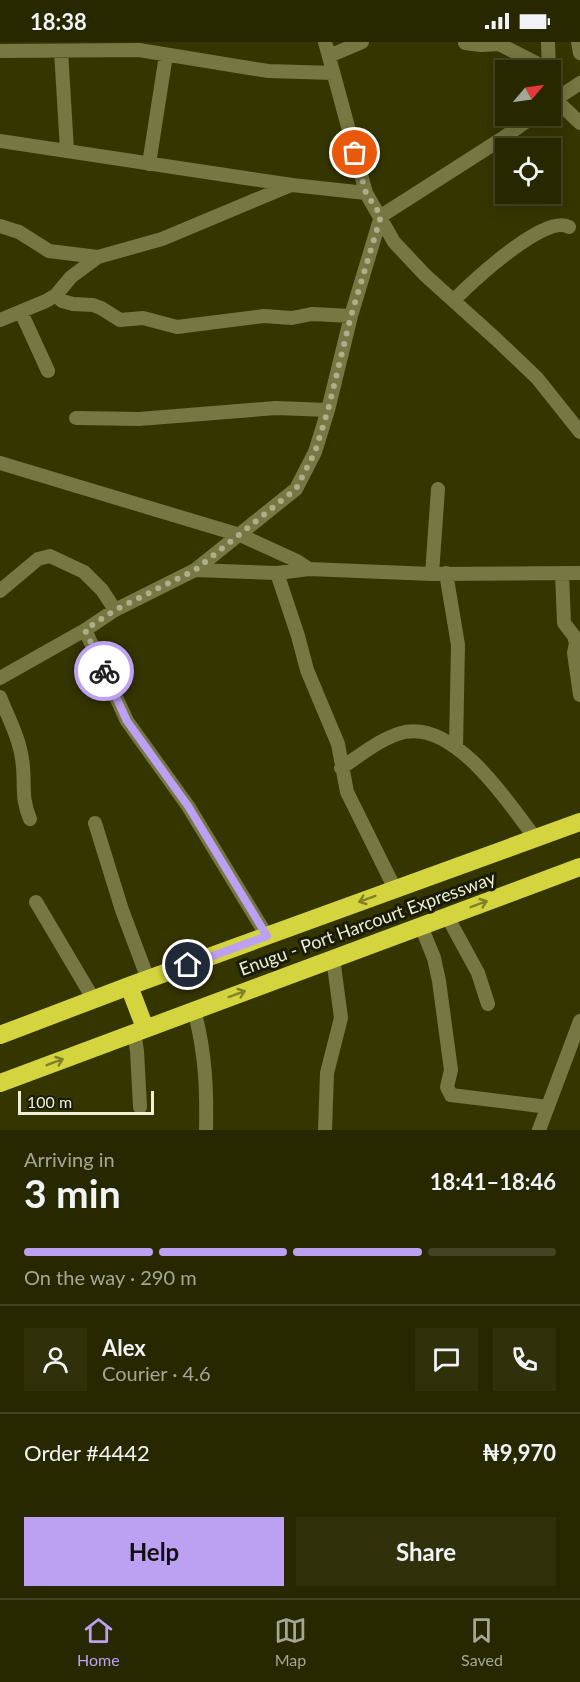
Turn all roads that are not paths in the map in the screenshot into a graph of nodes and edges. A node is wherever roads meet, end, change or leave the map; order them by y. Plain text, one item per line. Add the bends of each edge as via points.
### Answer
1 (362, 42) edge
2 (548, 42) edge
3 (578, 42) edge
4 (465, 43) edge
5 (327, 49) edge
6 (0, 51) edge
7 (61, 51) junction
8 (580, 53) edge
9 (166, 55) junction
10 (532, 60) edge
11 (547, 60) edge
12 (333, 73) junction
13 (580, 83) edge
14 (561, 96) edge
15 (561, 108) edge
16 (580, 123) edge
17 (520, 126) edge
18 (0, 141) edge
19 (67, 150) junction
20 (149, 164) junction
21 (292, 185) junction
22 (366, 193) junction
23 (381, 216) junction
24 (0, 226) edge
25 (568, 227) dead end
26 (98, 257) junction
27 (56, 295) junction
28 (454, 300) junction
29 (21, 312) junction
30 (351, 316) junction
31 (0, 320) edge
32 (48, 371) dead end
33 (328, 410) junction
34 (76, 418) dead end
35 (580, 432) edge
36 (0, 463) edge
37 (438, 489) dead end
38 (240, 535) junction
39 (309, 569) junction
40 (195, 570) junction
41 (277, 573) junction
42 (446, 573) junction
43 (562, 573) junction
44 (580, 573) edge
45 (432, 574) junction
46 (0, 591) edge
47 (115, 610) junction
48 (85, 630) junction
49 (0, 678) edge
50 (580, 694) edge
51 (0, 697) edge
52 (456, 747) junction
53 (341, 768) junction
54 (30, 819) dead end
55 (580, 822) edge
56 (94, 823) dead end
57 (535, 838) junction
58 (580, 867) edge
59 (395, 889) junction
60 (36, 902) dead end
61 (447, 916) junction
62 (421, 926) junction
63 (267, 936) junction
64 (333, 958) junction
65 (148, 979) junction
66 (129, 986) junction
67 (94, 1000) junction
68 (488, 1004) dead end
69 (194, 1010) junction
70 (580, 1021) edge
71 (139, 1030) junction
72 (0, 1035) edge
73 (0, 1083) edge
74 (140, 1107) dead end
75 (548, 1107) junction
76 (206, 1130) edge
77 (325, 1130) edge
78 (539, 1130) edge

1 - 5 street
2 - 11 street
3 - 8 street
4 - 10 street via 499,44
5 - 12 street
6 - 7 street
7 - 9 street via 139,50
7 - 19 street
9 - 12 street via 268,71
9 - 20 street
12 - 22 street
13 - 14 street
15 - 16 street
17 - 23 street
18 - 19 street
19 - 20 street
20 - 21 street
21 - 22 street
21 - 26 street via 162,239
22 - 23 street
23 - 28 street via 394,242
23 - 30 street
24 - 26 street via 19,232 49,251
25 - 28 street via 553,226 499,258
26 - 27 street via 71,277
27 - 29 street
27 - 30 street via 62,301 101,308 120,320 143,318 177,327 264,316
28 - 35 street via 537,378
29 - 31 street
29 - 32 street
30 - 33 street
33 - 34 street via 276,408 139,419
33 - 38 street via 315,452 296,489
36 - 38 street
37 - 45 street
38 - 39 street
38 - 40 street
39 - 41 street
39 - 45 street
40 - 41 street
40 - 47 street
41 - 53 street via 307,670 338,744
42 - 43 street
42 - 45 street
42 - 52 street via 458,645
43 - 44 street
43 - 50 street via 564,623 576,643
46 - 47 street via 38,559 50,556 84,572
47 - 48 street
48 - 49 street
48 - 63 street via 127,721 188,806
51 - 54 street via 18,741 24,806
52 - 53 street via 428,732 404,732 379,742
52 - 57 street via 495,785
53 - 59 street via 347,792
55 - 57 highway, Enugu - Port Harcourt Expressway
56 - 65 street
57 - 59 highway, Enugu - Port Harcourt Expressway
61 -> 58 highway, Enugu - Port Harcourt Expressway
59 -> 63 highway, Enugu - Port Harcourt Expressway
60 - 67 street
61 - 62 highway, Enugu - Port Harcourt Expressway
61 - 68 street via 478,973
62 - 64 highway, Enugu - Port Harcourt Expressway
62 - 75 street via 439,981 450,1070 448,1092 485,1101
63 - 65 highway, Enugu - Port Harcourt Expressway
69 -> 64 highway, Enugu - Port Harcourt Expressway
64 - 77 street via 341,1018 327,1073
65 - 66 highway, Enugu - Port Harcourt Expressway
66 - 67 highway, Enugu - Port Harcourt Expressway
66 - 71 highway
67 - 72 highway, Enugu - Port Harcourt Expressway
69 - 71 highway, Enugu - Port Harcourt Expressway
69 - 76 street via 207,1082
70 - 75 street
73 -> 71 highway, Enugu - Port Harcourt Expressway
71 - 74 street
75 - 78 street

